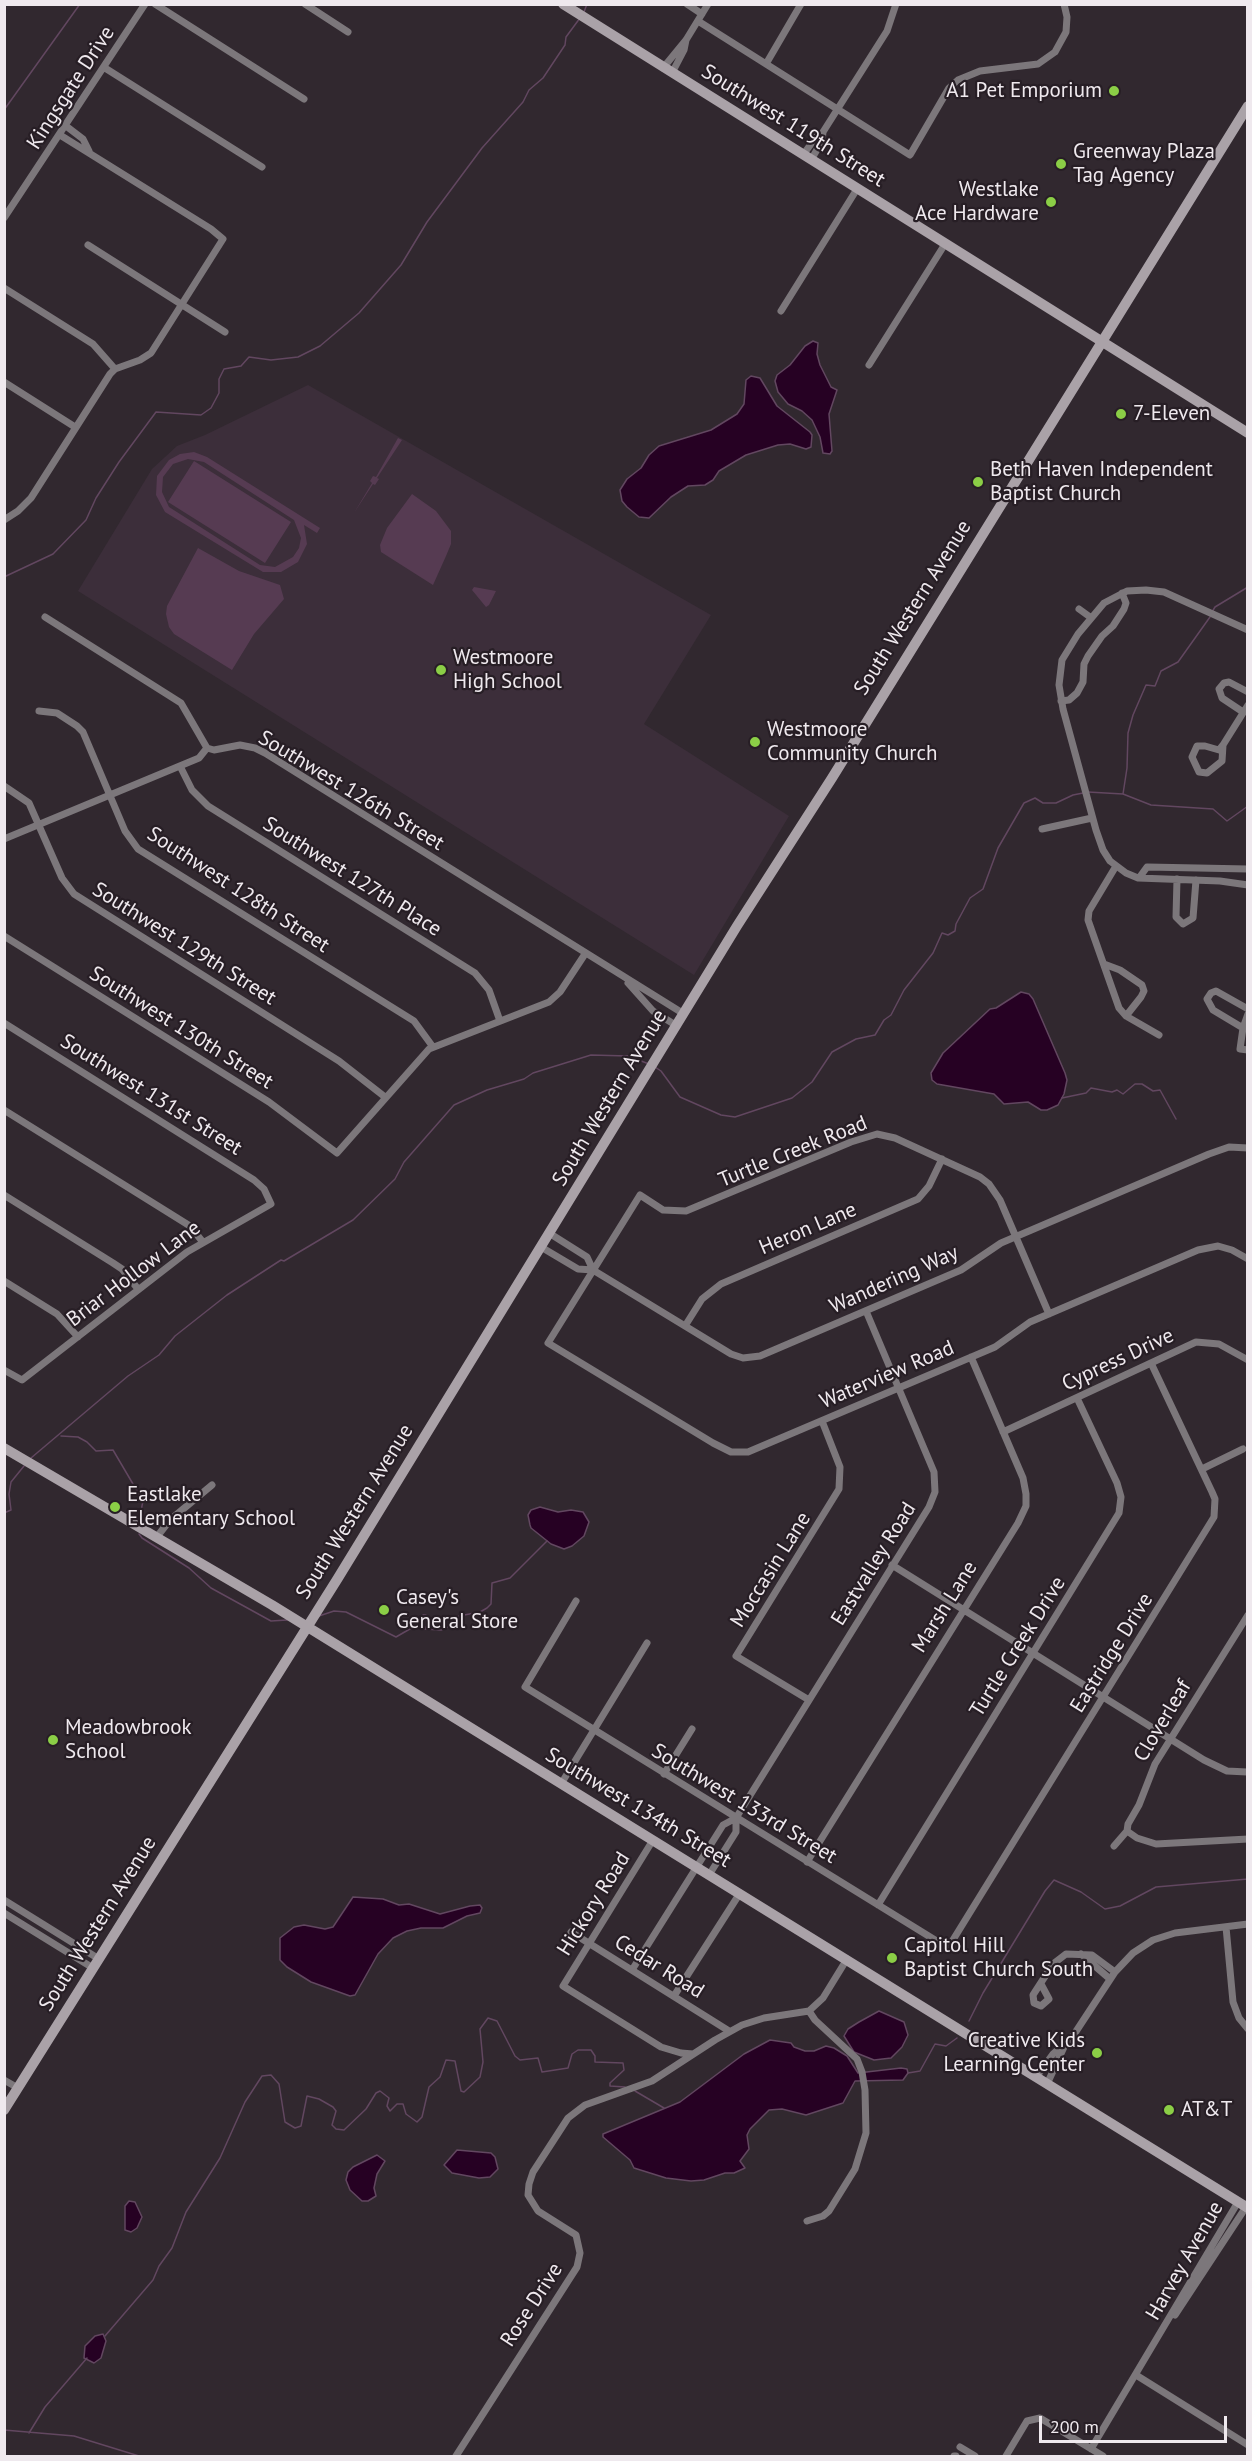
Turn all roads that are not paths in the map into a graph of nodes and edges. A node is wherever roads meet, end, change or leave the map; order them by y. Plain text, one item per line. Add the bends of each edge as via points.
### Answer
1 (145, 4) edge
2 (155, 4) edge
3 (305, 4) edge
4 (562, 4) edge
5 (687, 4) edge
6 (708, 4) edge
7 (801, 4) edge
8 (896, 4) edge
9 (1064, 4) edge
10 (700, 17) junction
11 (348, 32) dead end
12 (766, 64) junction
13 (105, 68) junction
14 (668, 70) junction
15 (304, 99) dead end
16 (1248, 106) edge
17 (838, 108) junction
18 (66, 126) junction
19 (60, 135) junction
20 (91, 153) junction
21 (807, 158) junction
22 (262, 167) dead end
23 (857, 189) junction
24 (4, 219) edge
25 (945, 244) junction
26 (88, 246) dead end
27 (4, 288) edge
28 (182, 305) junction
29 (781, 311) dead end
30 (225, 332) dead end
31 (1101, 342) junction
32 (869, 365) dead end
33 (115, 369) junction
34 (4, 382) edge
35 (75, 427) junction
36 (1248, 433) edge
37 (4, 520) edge
38 (1122, 593) junction
39 (1079, 609) dead end
40 (45, 617) dead end
41 (1090, 617) junction
42 (1248, 630) edge
43 (1248, 692) edge
44 (1061, 701) junction
45 (1246, 708) edge
46 (39, 711) dead end
47 (1223, 745) junction
48 (207, 748) junction
49 (180, 766) junction
50 (4, 786) edge
51 (111, 795) junction
52 (1092, 818) junction
53 (39, 825) junction
54 (1042, 830) dead end
55 (4, 839) edge
56 (1116, 866) junction
57 (1248, 869) edge
58 (1139, 878) junction
59 (1178, 879) junction
60 (1196, 880) junction
61 (1248, 885) edge
62 (4, 936) edge
63 (585, 954) junction
64 (1104, 964) junction
65 (624, 979) junction
66 (1248, 1009) edge
67 (684, 1014) junction
68 (1248, 1014) edge
69 (1126, 1016) junction
70 (500, 1021) junction
71 (4, 1023) edge
72 (677, 1026) junction
73 (1243, 1028) junction
74 (1160, 1035) dead end
75 (433, 1047) junction
76 (1248, 1050) edge
77 (385, 1097) junction
78 (4, 1110) edge
79 (1248, 1148) edge
80 (942, 1159) junction
81 (4, 1195) edge
82 (271, 1204) joint
83 (549, 1233) junction
84 (1015, 1237) junction
85 (202, 1241) junction
86 (541, 1247) junction
87 (1248, 1259) edge
88 (593, 1270) junction
89 (4, 1281) edge
90 (138, 1289) junction
91 (866, 1311) junction
92 (1048, 1314) junction
93 (685, 1326) junction
94 (78, 1337) junction
95 (971, 1357) junction
96 (1248, 1360) edge
97 (1151, 1363) junction
98 (4, 1370) edge
99 (898, 1389) junction
100 (1077, 1398) junction
101 (822, 1421) junction
102 (1003, 1432) junction
103 (4, 1448) edge
104 (1243, 1449) dead end
105 (1202, 1469) junction
106 (212, 1485) dead end
107 (156, 1538) junction
108 (892, 1565) junction
109 (576, 1601) dead end
110 (963, 1610) junction
111 (1248, 1615) edge
112 (307, 1626) junction
113 (647, 1643) dead end
114 (1034, 1653) junction
115 (1104, 1696) junction
116 (809, 1700) junction
117 (692, 1728) dead end
118 (593, 1731) junction
119 (1171, 1739) junction
120 (1247, 1771) edge
121 (664, 1774) junction
122 (561, 1784) junction
123 (736, 1818) junction
124 (1127, 1831) junction
125 (1248, 1839) edge
126 (653, 1840) junction
127 (1114, 1846) dead end
128 (807, 1862) junction
129 (697, 1867) junction
130 (709, 1875) junction
131 (740, 1893) junction
132 (4, 1900) edge
133 (878, 1905) junction
134 (15, 1907) junction
135 (7, 1914) edge
136 (1248, 1924) edge
137 (1226, 1927) junction
138 (571, 1932) dead end
139 (588, 1943) junction
140 (948, 1948) joint
141 (1081, 1954) junction
142 (847, 1959) junction
143 (96, 1963) junction
144 (632, 1970) junction
145 (1115, 1972) junction
146 (1110, 1979) junction
147 (1041, 1984) dead end
148 (674, 1996) junction
149 (809, 2011) junction
150 (1248, 2029) edge
151 (729, 2031) junction
152 (1065, 2045) junction
153 (693, 2054) junction
154 (1037, 2076) junction
155 (4, 2080) edge
156 (1048, 2082) junction
157 (18, 2088) junction
158 (4, 2110) edge
159 (1244, 2205) edge
160 (807, 2221) dead end
161 (1136, 2375) junction
162 (1248, 2445) edge
163 (960, 2447) dead end
164 (1091, 2449) junction
165 (972, 2456) edge
166 (456, 2457) edge
167 (1006, 2457) edge
168 (1103, 2457) edge

1 - 13 street, Kingsgate Drive
2 - 15 street
3 - 11 street
4 - 14 main road, Southwest 119th Street
5 - 10 street
6 - 10 street
7 - 12 street
8 - 17 street via 887,31
9 - 17 street via 1066,33 1055,52 1038,64 980,71 957,80 910,155
10 - 12 street
10 - 14 street via 684,50
12 - 17 street
13 - 18 street, Kingsgate Drive
13 - 22 street
14 - 21 main road, Southwest 119th Street
16 - 31 main road, South Western Avenue
17 - 21 street via 823,132 822,141
18 - 19 street, Kingsgate Drive
18 - 20 street via 83,139
19 - 20 street
19 - 24 street, Kingsgate Drive
20 - 28 street via 223,239
21 - 23 main road, Southwest 119th Street
23 - 25 main road, Southwest 119th Street
23 - 29 street
25 - 31 main road, Southwest 119th Street
25 - 32 street
26 - 28 street
27 - 33 street via 93,344
28 - 30 street
28 - 33 street via 151,353
31 - 36 main road, Southwest 119th Street
31 - 67 main road, South Western Avenue
33 - 35 street
34 - 35 street
35 - 37 street via 31,498
38 - 41 street
38 - 42 street via 1164,592
38 - 44 street via 1126,606 1088,656 1081,686 1073,697
39 - 41 street
40 - 48 street via 181,703
41 - 44 street via 1062,660
43 - 45 street via 1229,682 1219,689 1222,698
44 - 52 street
45 - 47 street
46 - 51 street, Southwest 128th Street via 57,713 80,729
47 - 47 street via 1219,750 1197,746 1192,757 1199,772 1207,773 1222,761
48 - 49 street via 199,758
48 - 63 street, Southwest 126th Street via 240,745 265,753
49 - 51 street
49 - 70 street, Southwest 127th Place via 192,790 208,806 475,973 489,990
50 - 53 street, Southwest 129th Street via 29,803
51 - 53 street
51 - 75 street, Southwest 128th Street via 125,831 138,849 408,1018 419,1026
52 - 54 street
52 - 56 street via 1103,850
53 - 55 street
53 - 77 street, Southwest 129th Street via 62,878 74,894 339,1060
56 - 58 street
56 - 64 street via 1088,913
57 - 58 street via 1147,867
58 - 59 street
59 - 60 street
59 - 60 street via 1176,917 1183,924 1193,918
60 - 61 street
62 - 77 street, Southwest 130th Street via 269,1102 337,1153
63 - 65 street, Southwest 126th Street
63 - 70 street via 553,999
64 - 69 street via 1119,1008
64 - 69 street via 1142,985 1142,997
65 - 67 street, Southwest 126th Street
65 - 72 street, Southwest 126th Street via 653,1011
66 - 73 street via 1216,991 1207,999 1213,1010
67 - 72 main road, South Western Avenue
68 - 73 street
69 - 74 street
70 - 75 street
71 - 82 street, Southwest 131st Street via 254,1180
72 - 83 main road, South Western Avenue
73 - 76 street via 1240,1049
75 - 77 street
78 - 85 street via 190,1226
79 - 84 street, Wandering Way via 1219,1150
80 - 84 street, Turtle Creek Road via 989,1184
80 - 88 street, Turtle Creek Road via 887,1135 871,1135 686,1212 663,1209 640,1195
80 - 93 street, Heron Lane via 926,1191 912,1202 721,1284 702,1299
81 - 90 street via 122,1269
82 - 85 street, Briar Hollow Lane
83 - 86 main road, South Western Avenue
83 - 88 street, Wandering Way via 587,1257
84 - 91 street, Wandering Way via 961,1270
84 - 92 street, Turtle Creek Road
85 - 90 street, Briar Hollow Lane
86 - 88 street, Wandering Way via 578,1269
86 - 112 main road, South Western Avenue
87 - 92 street, Waterview Road via 1225,1248 1205,1248
88 - 93 street, Wandering Way
88 - 101 street, Waterview Road via 548,1343 731,1452 748,1452
89 - 94 street via 57,1314
90 - 94 street, Briar Hollow Lane
91 - 93 street, Wandering Way via 749,1358 731,1354
91 - 99 street, Eastvalley Road
92 - 95 street, Waterview Road
94 - 98 street, Briar Hollow Lane via 22,1380
95 - 99 street, Waterview Road
95 - 102 street, Marsh Lane
96 - 97 street, Cypress Drive via 1219,1344 1202,1341
97 - 100 street, Cypress Drive
97 - 105 street, Eastridge Drive
99 - 101 street, Waterview Road
99 - 108 street, Eastvalley Road via 934,1472 936,1486 929,1507
100 - 102 street, Cypress Drive
100 - 114 street, Turtle Creek Drive via 1117,1483 1120,1508
101 - 116 street, Moccasin Lane via 840,1467 839,1489 736,1656
102 - 110 street, Marsh Lane via 1025,1486 1026,1506
103 - 107 main road, Southwest 134th Street
104 - 105 street
105 - 115 street, Eastridge Drive via 1215,1499 1214,1517
106 - 107 street via 170,1520
107 - 112 main road, Southwest 134th Street
108 - 110 street
108 - 116 street, Eastvalley Road
109 - 118 street, Southwest 133rd Street via 525,1687
110 - 114 street
110 - 128 street, Marsh Lane
111 - 119 street, Cloverleaf
112 - 122 main road, Southwest 134th Street
112 - 143 main road, South Western Avenue
113 - 118 street
114 - 115 street
114 - 133 street, Turtle Creek Drive
115 - 119 street
115 - 140 street, Eastridge Drive
116 - 123 street, Eastvalley Road
117 - 121 street
118 - 121 street, Southwest 133rd Street
118 - 122 street
119 - 120 street via 1221,1769
119 - 124 street, Cloverleaf via 1151,1771
121 - 123 street, Southwest 133rd Street
122 - 126 main road, Southwest 134th Street
123 - 128 street, Southwest 133rd Street
123 - 129 street, Eastvalley Road via 723,1825
123 - 130 street, Eastvalley Road via 736,1832
124 - 125 street via 1156,1844
124 - 127 street, Cloverleaf
126 - 129 main road, Southwest 134th Street
126 - 139 street, Hickory Road
128 - 133 street, Southwest 133rd Street
129 - 130 main road, Southwest 134th Street
129 - 144 street, Eastvalley Road
130 - 131 main road, Southwest 134th Street
131 - 142 main road, Southwest 134th Street
131 - 148 street
132 - 134 street
133 - 140 street, Southwest 133rd Street
134 - 135 street
134 - 143 street
135 - 143 street
136 - 137 street
137 - 145 street via 1165,1935 1133,1953
137 - 150 street via 1233,2002
138 - 139 street, Cedar Road
139 - 144 street, Cedar Road
139 - 153 street, Hickory Road via 563,1986 661,2047
141 - 145 street via 1099,1958
141 - 146 street
141 - 147 street via 1060,1958
142 - 149 street via 823,1998
142 - 154 main road, Southwest 134th Street
143 - 157 main road, South Western Avenue
144 - 148 street, Cedar Road
145 - 146 street
146 - 152 street
148 - 151 street, Cedar Road
149 - 151 street via 764,2018
149 - 160 street via 854,2056 862,2072 866,2133 855,2169 829,2211
151 - 153 street
152 - 154 street
152 - 156 street
153 - 166 street, Rose Drive via 652,2081 579,2109 565,2123 533,2172 528,2190 530,2202 576,2235 579,2259 572,2276
154 - 156 main road, Southwest 134th Street
155 - 157 street
156 - 159 main road, Southwest 134th Street
157 - 158 main road, South Western Avenue
159 - 161 street, Harvey Avenue
161 - 162 street
161 - 164 street, Harvey Avenue
163 - 165 street
164 - 167 street via 1044,2418 1034,2418 1027,2421
164 - 168 street

